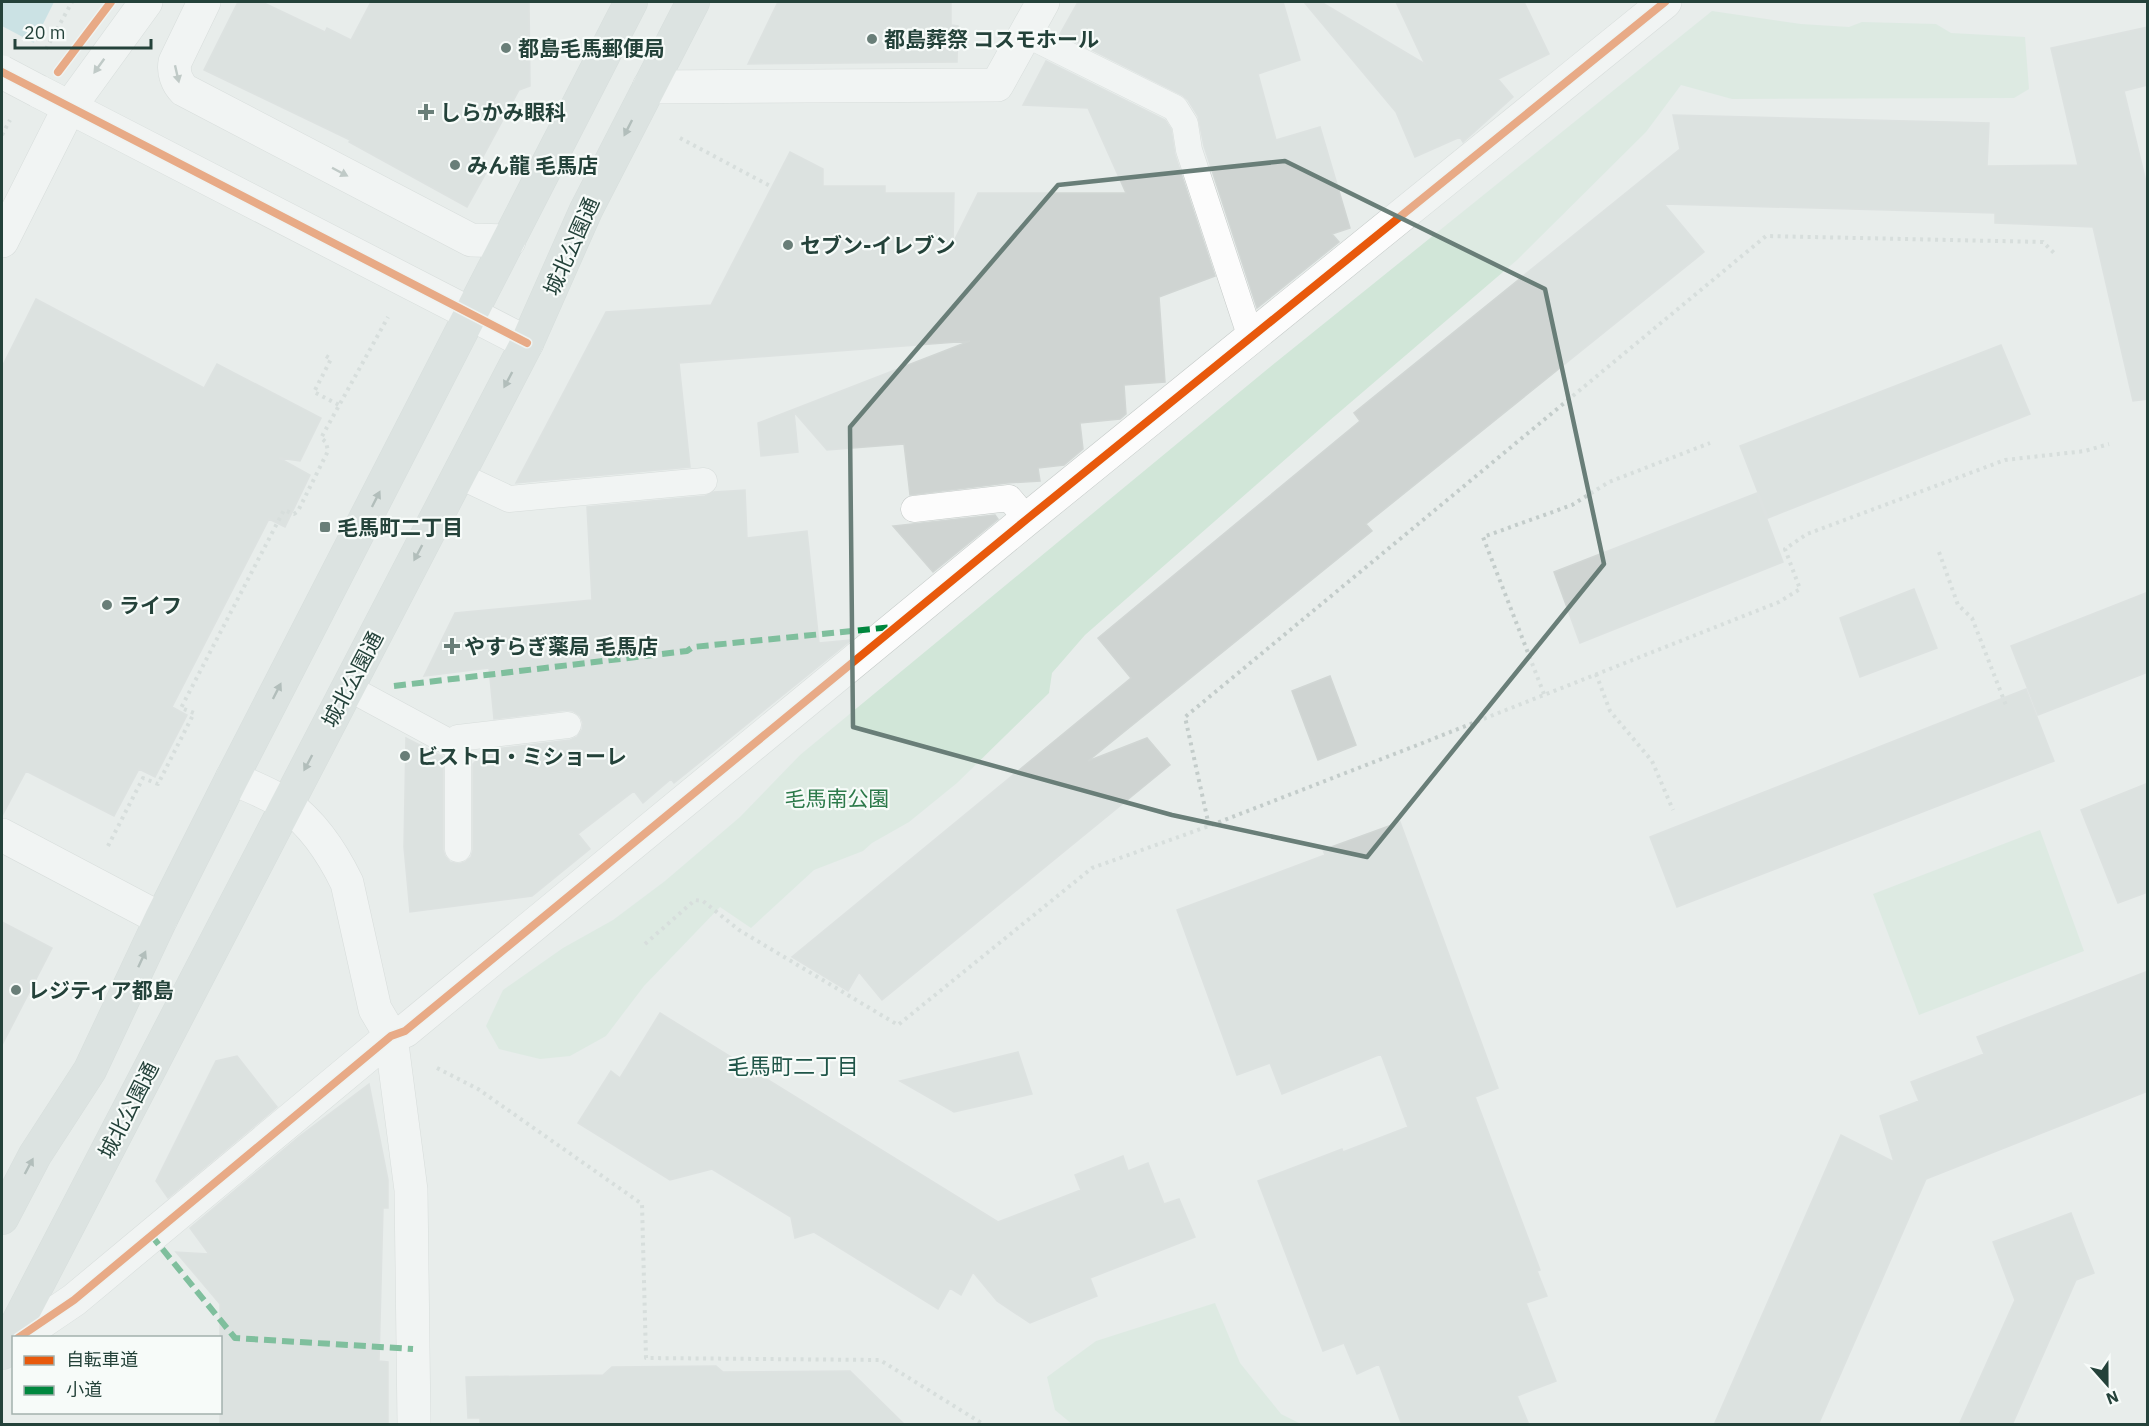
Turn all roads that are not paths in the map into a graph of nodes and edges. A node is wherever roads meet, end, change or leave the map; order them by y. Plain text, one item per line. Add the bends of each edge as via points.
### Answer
1 (146, 2) edge
2 (204, 2) edge
3 (631, 2) edge
4 (693, 2) edge
5 (1043, 2) edge
6 (1665, 2) edge
7 (1026, 34) junction
8 (2, 72) edge
9 (649, 87) junction
10 (69, 108) junction
11 (2, 241) edge
12 (509, 241) junction
13 (472, 314) junction
14 (1251, 338) junction
15 (527, 343) junction
16 (458, 475) junction
17 (704, 482) dead end
18 (914, 509) dead end
19 (1027, 519) junction
20 (347, 687) junction
21 (568, 725) dead end
22 (458, 747) junction
23 (232, 778) junction
24 (286, 805) junction
25 (2, 835) edge
26 (459, 849) dead end
27 (161, 919) junction
28 (391, 1036) junction
29 (2, 1218) edge
30 (15, 1336) edge
31 (23, 1336) edge
32 (414, 1425) edge

1 -> 10 street
2 -> 12 street via 175,62 174,69 184,90 471,240
3 - 12 main road
4 - 9 main road, 城北公園通
5 - 7 street
6 - 14 street
7 - 9 street via 997,85
7 - 14 lane via 1175,108 1185,124 1189,150
8 - 10 street, bridge
9 -> 15 main road, 城北公園通 via 586,210
10 - 11 street
10 - 13 street
12 - 13 main road
13 - 15 street
23 -> 13 main road
14 - 19 street
15 -> 16 main road, 城北公園通
16 - 17 lane via 508,499
16 -> 20 main road, 城北公園通
18 - 19 lane via 1009,498
19 - 28 street via 405,1031
20 - 22 lane
20 -> 24 main road, 城北公園通
21 - 22 lane via 458,738
22 - 26 lane
23 - 24 street
23 - 27 main road
24 - 28 street via 317,834 343,874 375,1009
24 - 30 main road, 城北公園通
25 - 27 street
29 -> 27 main road via 35,1155 90,1070
28 - 31 street via 74,1300
28 - 32 street via 411,1190

